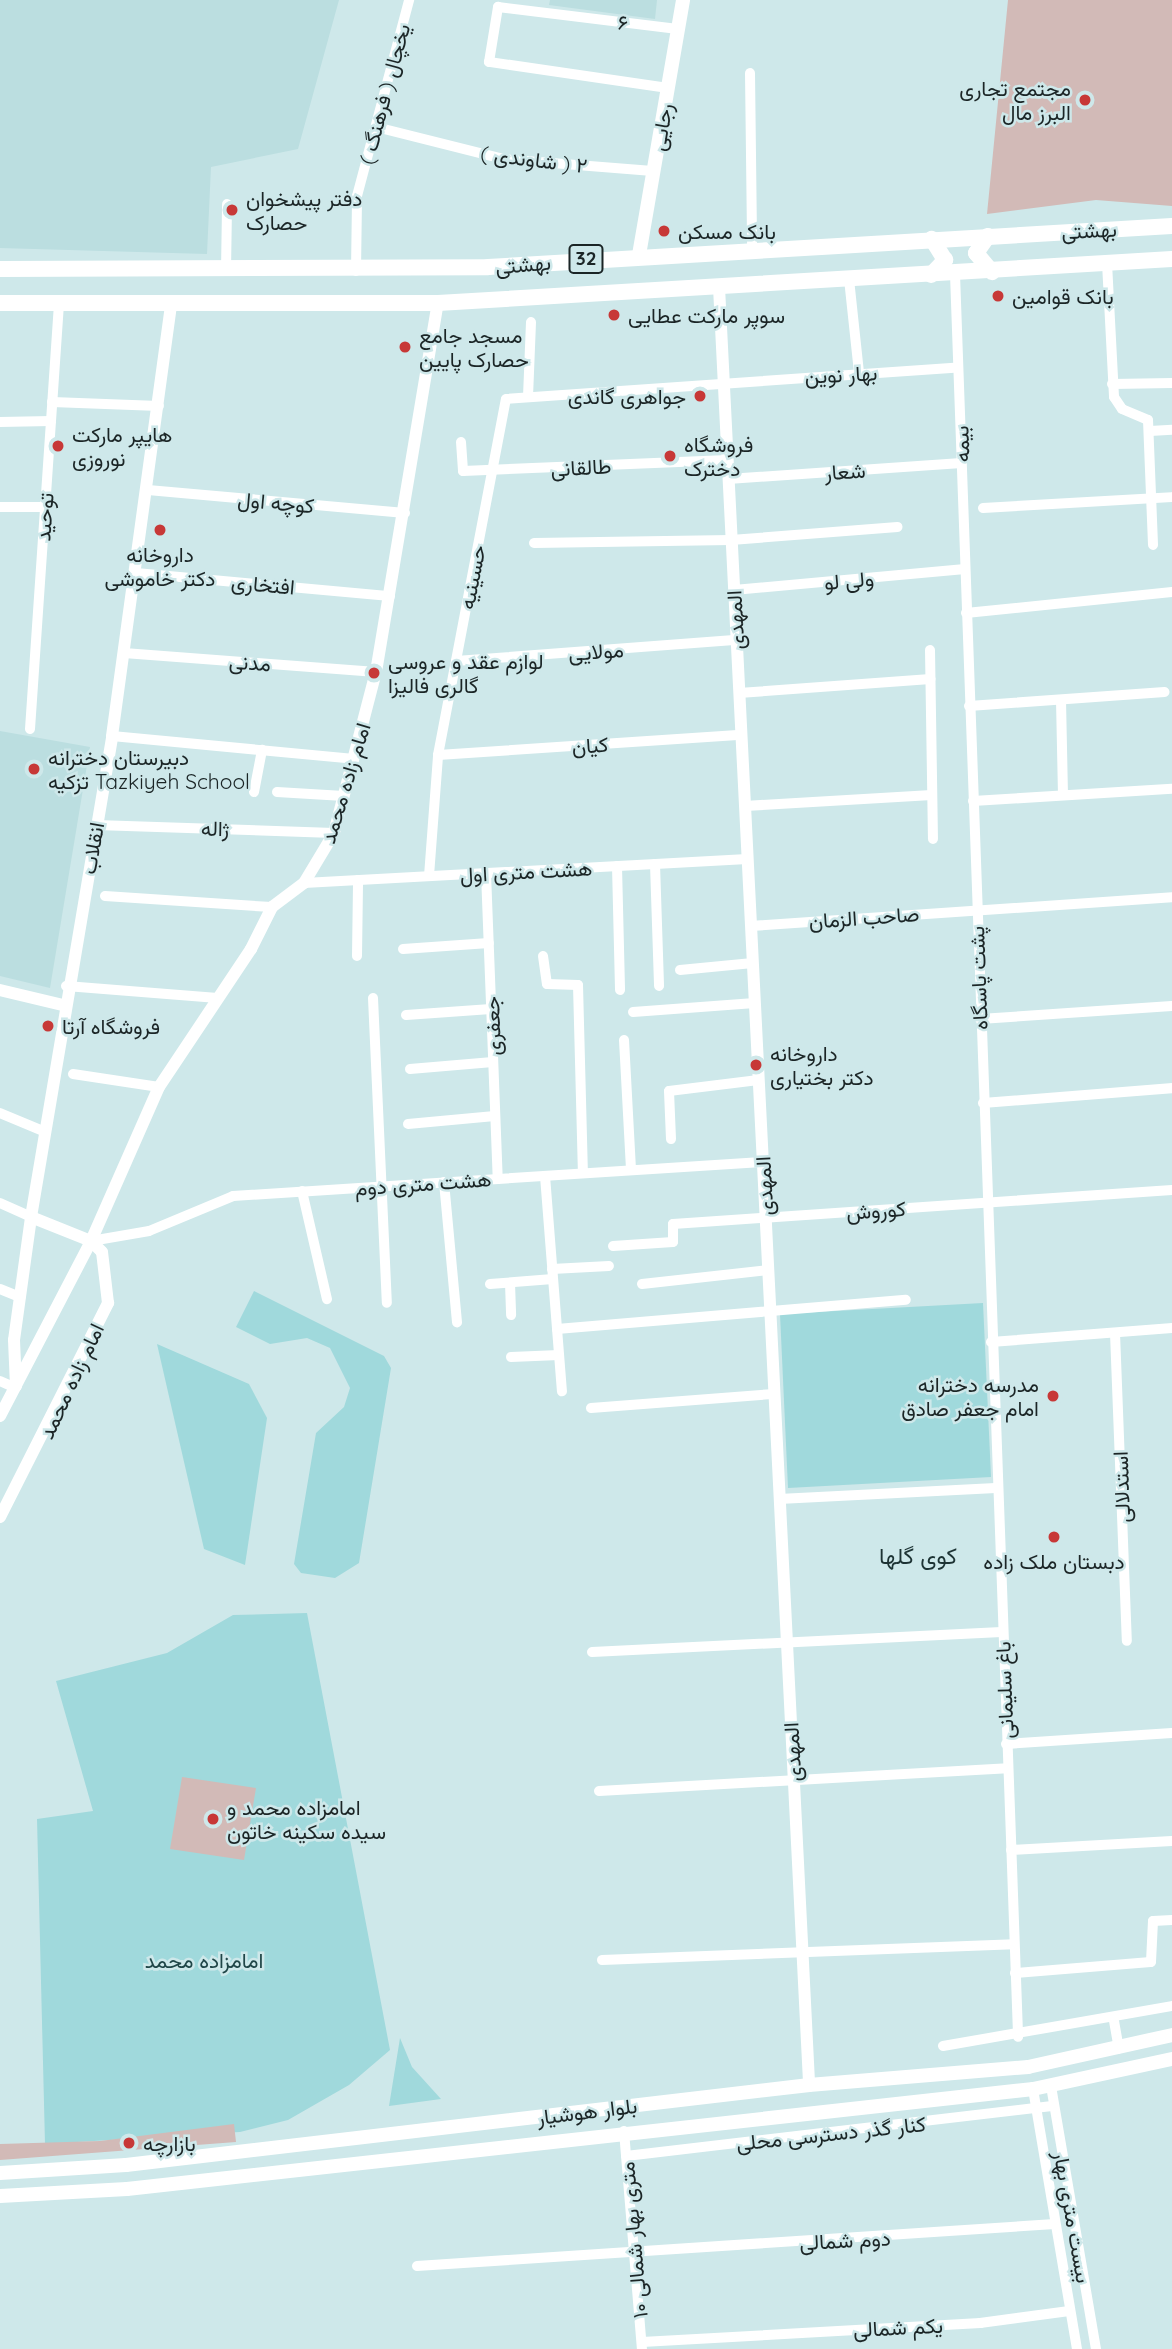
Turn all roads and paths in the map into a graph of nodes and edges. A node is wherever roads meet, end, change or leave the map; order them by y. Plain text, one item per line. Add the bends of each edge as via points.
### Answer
1 (409, 0) edge
2 (683, 0) edge
3 (678, 29) junction
4 (750, 73) dead end
5 (668, 88) junction
6 (376, 127) junction
7 (653, 171) junction
8 (227, 204) dead end
9 (1172, 226) edge
10 (988, 236) junction
11 (932, 239) junction
12 (752, 248) junction
13 (639, 254) junction
14 (1172, 259) edge
15 (1107, 263) junction
16 (0, 269) edge
17 (226, 271) junction
18 (356, 271) junction
19 (992, 272) junction
20 (955, 274) junction
21 (931, 275) junction
22 (849, 279) junction
23 (719, 286) junction
24 (0, 303) edge
25 (438, 303) junction
26 (59, 305) junction
27 (171, 307) junction
28 (531, 322) dead end
29 (958, 367) junction
30 (859, 373) junction
31 (723, 381) junction
32 (1172, 383) edge
33 (1112, 384) junction
34 (528, 397) junction
35 (506, 399) joint
36 (52, 402) junction
37 (159, 406) junction
38 (51, 421) junction
39 (0, 422) edge
40 (1172, 430) edge
41 (1150, 431) junction
42 (461, 442) dead end
43 (727, 460) junction
44 (961, 463) junction
45 (492, 471) junction
46 (728, 479) junction
47 (148, 490) junction
48 (1172, 497) edge
49 (1152, 498) junction
50 (45, 506) junction
51 (0, 507) edge
52 (983, 508) dead end
53 (405, 513) junction
54 (897, 527) dead end
55 (731, 540) junction
56 (534, 543) dead end
57 (1153, 545) dead end
58 (965, 569) junction
59 (136, 573) junction
60 (734, 590) junction
61 (1169, 592) edge
62 (390, 596) junction
63 (967, 613) junction
64 (737, 640) junction
65 (930, 650) dead end
66 (124, 653) junction
67 (456, 662) junction
68 (376, 672) junction
69 (930, 679) junction
70 (1164, 692) dead end
71 (739, 693) junction
72 (1060, 700) junction
73 (970, 706) junction
74 (30, 729) dead end
75 (741, 734) junction
76 (112, 736) junction
77 (262, 750) junction
78 (438, 755) junction
79 (354, 759) junction
80 (1172, 789) edge
81 (254, 792) dead end
82 (277, 792) dead end
83 (932, 794) junction
84 (1063, 795) junction
85 (344, 796) junction
86 (973, 801) junction
87 (745, 806) junction
88 (96, 825) junction
89 (334, 833) junction
90 (933, 839) dead end
91 (747, 859) junction
92 (654, 864) junction
93 (617, 866) junction
94 (486, 873) junction
95 (429, 876) junction
96 (358, 880) junction
97 (304, 883) junction
98 (105, 896) dead end
99 (1172, 897) edge
100 (271, 907) junction
101 (976, 909) junction
102 (751, 926) junction
103 (489, 943) junction
104 (403, 949) dead end
105 (358, 956) dead end
106 (543, 956) dead end
107 (752, 963) junction
108 (680, 970) dead end
109 (66, 986) junction
110 (659, 986) dead end
111 (0, 990) edge
112 (620, 990) dead end
113 (218, 998) junction
114 (373, 998) dead end
115 (755, 1003) junction
116 (63, 1005) junction
117 (1172, 1006) edge
118 (491, 1009) junction
119 (633, 1012) dead end
120 (406, 1015) dead end
121 (980, 1019) junction
122 (624, 1040) dead end
123 (493, 1062) junction
124 (410, 1069) dead end
125 (73, 1074) dead end
126 (758, 1080) junction
127 (159, 1087) junction
128 (1172, 1088) edge
129 (983, 1103) junction
130 (0, 1113) edge
131 (495, 1116) junction
132 (408, 1124) dead end
133 (43, 1131) junction
134 (671, 1139) dead end
135 (762, 1162) junction
136 (631, 1170) junction
137 (583, 1173) junction
138 (545, 1175) junction
139 (498, 1179) junction
140 (444, 1182) junction
141 (377, 1186) junction
142 (1172, 1189) edge
143 (302, 1191) junction
144 (986, 1202) junction
145 (0, 1203) edge
146 (31, 1217) junction
147 (765, 1218) junction
148 (91, 1241) junction
149 (613, 1246) dead end
150 (609, 1266) dead end
151 (768, 1270) junction
152 (553, 1274) junction
153 (510, 1283) junction
154 (490, 1284) dead end
155 (642, 1284) dead end
156 (0, 1289) edge
157 (20, 1297) junction
158 (327, 1299) dead end
159 (905, 1300) dead end
160 (387, 1303) dead end
161 (770, 1310) junction
162 (511, 1315) dead end
163 (457, 1322) dead end
164 (1172, 1328) edge
165 (557, 1329) junction
166 (1115, 1333) junction
167 (991, 1342) junction
168 (559, 1354) junction
169 (511, 1357) dead end
170 (0, 1381) edge
171 (16, 1388) junction
172 (562, 1391) dead end
173 (774, 1394) junction
174 (591, 1408) dead end
175 (0, 1416) edge
176 (996, 1488) junction
177 (779, 1499) junction
178 (0, 1517) edge
179 (1002, 1632) junction
180 (786, 1639) junction
181 (1127, 1641) dead end
182 (592, 1652) dead end
183 (1172, 1733) edge
184 (1006, 1744) junction
185 (1007, 1768) junction
186 (793, 1779) junction
187 (598, 1791) dead end
188 (1172, 1841) edge
189 (1011, 1850) junction
190 (1172, 1920) edge
191 (1014, 1944) junction
192 (802, 1952) junction
193 (602, 1960) dead end
194 (1015, 1973) junction
195 (1172, 2006) edge
196 (1114, 2021) junction
197 (1172, 2035) edge
198 (1018, 2037) junction
199 (943, 2046) dead end
200 (1119, 2049) junction
201 (1172, 2059) edge
202 (809, 2085) junction
203 (1051, 2086) junction
204 (1033, 2089) junction
205 (1054, 2106) junction
206 (1036, 2110) junction
207 (624, 2131) junction
208 (626, 2156) junction
209 (0, 2173) edge
210 (0, 2196) edge
211 (1055, 2224) junction
212 (634, 2252) junction
213 (417, 2266) dead end
214 (1069, 2311) junction
215 (642, 2345) edge
216 (1077, 2349) edge
217 (1096, 2349) edge

1 - 6 street, یخچال ( فرهنگ )
2 - 3 main road, رجایی
3 - 5 main road, رجایی
3 - 5 street, ۶ via 498,7 489,62
4 - 12 street
5 - 7 main road, رجایی
6 - 7 street, ( شاوندی ) ۲ via 503,159
6 - 18 street, یخچال ( فرهنگ ) via 357,195
7 - 13 main road, رجایی
8 - 17 street
9 - 10 main road, بهشتی / 32
10 - 11 main road, بهشتی / 32
10 - 19 main road via 976,253
11 - 12 main road, بهشتی / 32
11 - 21 main road via 945,255
12 - 13 main road, بهشتی / 32
13 - 18 main road, بهشتی / 32
14 - 15 main road, بهشتی / 32
15 - 19 main road, بهشتی / 32
15 - 33 street
16 - 17 main road, بهشتی / 32
17 - 18 main road, بهشتی / 32
19 - 20 main road, بهشتی / 32
20 - 21 main road, بهشتی / 32
20 - 29 street, بیمه
21 - 22 main road, بهشتی / 32
22 - 23 main road, بهشتی / 32
22 - 30 street
23 - 25 main road, بهشتی / 32
23 - 31 street, المهدی
24 - 26 main road, بهشتی / 32
25 - 27 main road, بهشتی / 32
25 - 53 street, امام زاده محمد
26 - 27 main road, بهشتی / 32
26 - 36 street, توحید
27 - 37 street, انقلاب
28 - 34 street
29 - 30 street, بهار نوین
29 - 44 street, بیمه
30 - 31 street, بهار نوین
31 - 34 street, بهار نوین
31 - 43 street, المهدی
32 - 33 street
33 - 41 street via 1117,405 1144,414
34 - 35 street, بهار نوین
35 - 45 street, حسینیه
36 - 37 street
36 - 38 street, توحید
37 - 47 street, انقلاب
38 - 39 street
38 - 50 street, توحید
40 - 41 street
41 - 49 street
42 - 45 street, طالقانی via 463,471
43 - 45 street, طالقانی
43 - 46 street, المهدی
44 - 46 street, شعار
44 - 58 street, بیمه
45 - 67 street, حسینیه
46 - 55 street, المهدی
47 - 53 street, کوچه اول
47 - 59 street, انقلاب
48 - 49 street
49 - 52 street
49 - 57 street
50 - 51 street
50 - 74 street, توحید
53 - 62 street, امام زاده محمد
54 - 55 street
55 - 56 street
55 - 60 street, المهدی
58 - 60 street, ولی لو
58 - 63 street, بیمه
59 - 62 street, افتخاری
59 - 66 street, انقلاب
60 - 64 street, المهدی
61 - 63 street
62 - 68 street, امام زاده محمد
63 - 73 street, پشت پاسگاه
64 - 67 street, مولایی
64 - 71 street, المهدی
65 - 69 street
66 - 68 street, مدنی
66 - 76 street, انقلاب
67 - 78 street, حسینیه
68 - 79 street, امام زاده محمد
69 - 71 street
69 - 83 street
70 - 72 street
71 - 75 street, المهدی
72 - 73 street
72 - 84 street
73 - 86 street, پشت پاسگاه
75 - 78 street, کیان
75 - 87 street, المهدی
76 - 77 street
76 - 88 street, انقلاب
77 - 79 street
77 - 81 street
78 - 95 street, حسینیه
79 - 85 street, امام زاده محمد
80 - 84 street
82 - 85 street
83 - 87 street
83 - 90 street
84 - 86 street
85 - 89 street, امام زاده محمد
86 - 101 street, پشت پاسگاه
87 - 91 street, المهدی
88 - 89 street, ژاله
88 - 109 street, انقلاب
89 - 97 street, امام زاده محمد
91 - 92 street, هشت متری اول
91 - 102 street, المهدی
92 - 93 street, هشت متری اول
92 - 110 street
93 - 94 street, هشت متری اول
93 - 112 street
94 - 95 street, هشت متری اول
94 - 103 street, جعفری
95 - 96 street, هشت متری اول
96 - 97 street, هشت متری اول
96 - 105 street
97 - 100 street, امام زاده محمد
98 - 100 street
99 - 101 street, صاحب الزمان
100 - 113 street, امام زاده محمد
101 - 102 street, صاحب الزمان
101 - 121 street, پشت پاسگاه
102 - 107 street, المهدی
103 - 104 street
103 - 118 street, جعفری
106 - 137 street via 547,984 578,985
107 - 108 street
107 - 115 street, المهدی
109 - 113 street
109 - 116 street, انقلاب
111 - 116 street
113 - 127 street, امام زاده محمد
114 - 141 street
115 - 119 street
115 - 126 street, المهدی
116 - 133 street, انقلاب
117 - 121 street
118 - 120 street
118 - 123 street, جعفری
121 - 129 street, پشت پاسگاه
122 - 136 street
123 - 124 street
123 - 131 street, جعفری
125 - 127 street
126 - 134 street via 669,1091
126 - 135 street, المهدی
127 - 148 street, امام زاده محمد
128 - 129 street
129 - 144 street, پشت پاسگاه
130 - 133 street
131 - 132 street
131 - 139 street, جعفری
133 - 146 street, انقلاب
135 - 136 street, هشت متری دوم
135 - 147 street, المهدی
136 - 137 street, هشت متری دوم
137 - 138 street, هشت متری دوم
138 - 139 street, هشت متری دوم
138 - 152 street
139 - 140 street, هشت متری دوم
140 - 141 street, هشت متری دوم
140 - 163 street
141 - 143 street, هشت متری دوم
141 - 160 street
142 - 144 street, کوروش
143 - 148 street, هشت متری دوم via 233,1196 149,1231
143 - 158 street
144 - 147 street, کوروش
144 - 167 street, پشت پاسگاه
145 - 146 street
146 - 148 street
146 - 157 street, انقلاب
147 - 149 street, کوروش via 673,1224 673,1242
147 - 151 street, المهدی
148 - 171 street, امام زاده محمد
148 - 178 street, امام زاده محمد via 106,1263 108,1303
150 - 152 street
151 - 155 street
151 - 161 street, المهدی
152 - 153 street
152 - 165 street
153 - 154 street
153 - 162 street
156 - 157 street
157 - 171 street, انقلاب
159 - 161 street
161 - 165 street
161 - 173 street, المهدی
164 - 166 street
165 - 168 street
166 - 167 street
166 - 181 street, استدلالی
167 - 176 street, باغ سلیمانی
168 - 169 street
168 - 172 street
170 - 171 street
171 - 175 street, امام زاده محمد
173 - 174 street
173 - 177 street, المهدی
176 - 177 street
176 - 179 street, باغ سلیمانی
177 - 180 street, المهدی
179 - 180 street
179 - 184 street, باغ سلیمانی
180 - 182 street
180 - 186 street, المهدی
183 - 184 street
184 - 185 street, باغ سلیمانی
185 - 186 street
185 - 189 street, باغ سلیمانی
186 - 187 street
186 - 192 street, المهدی
188 - 189 street
189 - 191 street, باغ سلیمانی
190 - 194 street via 1153,1921 1151,1962
191 - 192 street
191 - 194 street, باغ سلیمانی
192 - 193 street
192 - 202 street, المهدی
194 - 198 street, باغ سلیمانی
195 - 196 street
196 - 198 street
196 - 200 street
197 - 200 main road, بلوار هوشیار
198 - 199 street
200 - 202 main road, بلوار هوشیار via 1028,2067
201 - 203 main road, بلوار هوشیار
202 - 209 main road, بلوار هوشیار via 126,2165
203 - 204 main road, بلوار هوشیار
203 - 205 street, بیست متری بهار
204 - 206 street, بیست متری بهار
204 - 207 main road, بلوار هوشیار
205 - 206 street, کنار گذر دسترسی محلی
205 - 217 street, بیست متری بهار
206 - 208 street, کنار گذر دسترسی محلی
206 - 211 street, بیست متری بهار
207 - 208 street, ۱۰ متری بهار شمالی
207 - 210 main road, بلوار هوشیار via 127,2189
208 - 212 street, ۱۰ متری بهار شمالی
211 - 212 street, دوم شمالی
211 - 214 street, بیست متری بهار
212 - 213 street, دوم شمالی
212 - 215 street, ۱۰ متری بهار شمالی
214 - 215 street, یکم شمالی via 980,2323
214 - 216 street, بیست متری بهار

